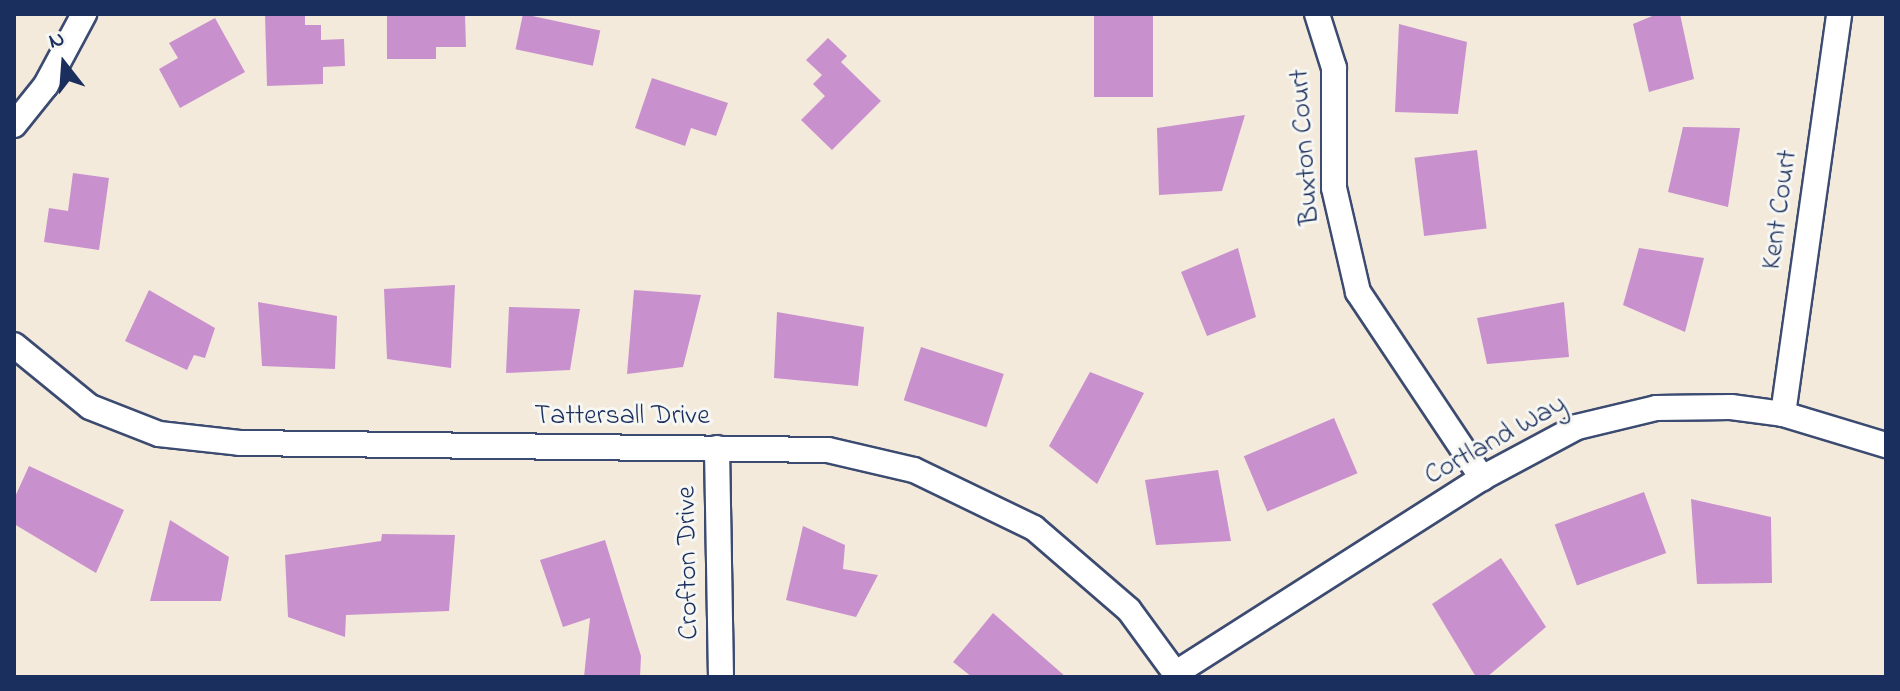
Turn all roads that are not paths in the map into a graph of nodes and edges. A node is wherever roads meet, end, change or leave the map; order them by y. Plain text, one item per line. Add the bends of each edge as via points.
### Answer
1 (84, 14) edge
2 (1317, 14) edge
3 (1839, 14) edge
4 (14, 125) edge
5 (14, 345) edge
6 (1783, 414) junction
7 (1886, 445) edge
8 (717, 448) junction
9 (1482, 478) junction
10 (1177, 675) edge
11 (721, 677) edge

1 - 4 street via 46,85
2 - 9 street, Buxton Court via 1334,68 1334,188 1358,292
3 - 6 street, Kent Court
5 - 8 street, Tattersall Drive via 90,407 159,434 240,443
6 - 7 street, Cortland Way
6 - 9 street, Cortland Way via 1692,405 1617,415 1577,427
8 - 10 street, Tattersall Drive via 828,450 914,470 980,501 1034,528 1085,571 1129,610
8 - 11 street, Crofton Drive
9 - 10 street, Cortland Way

